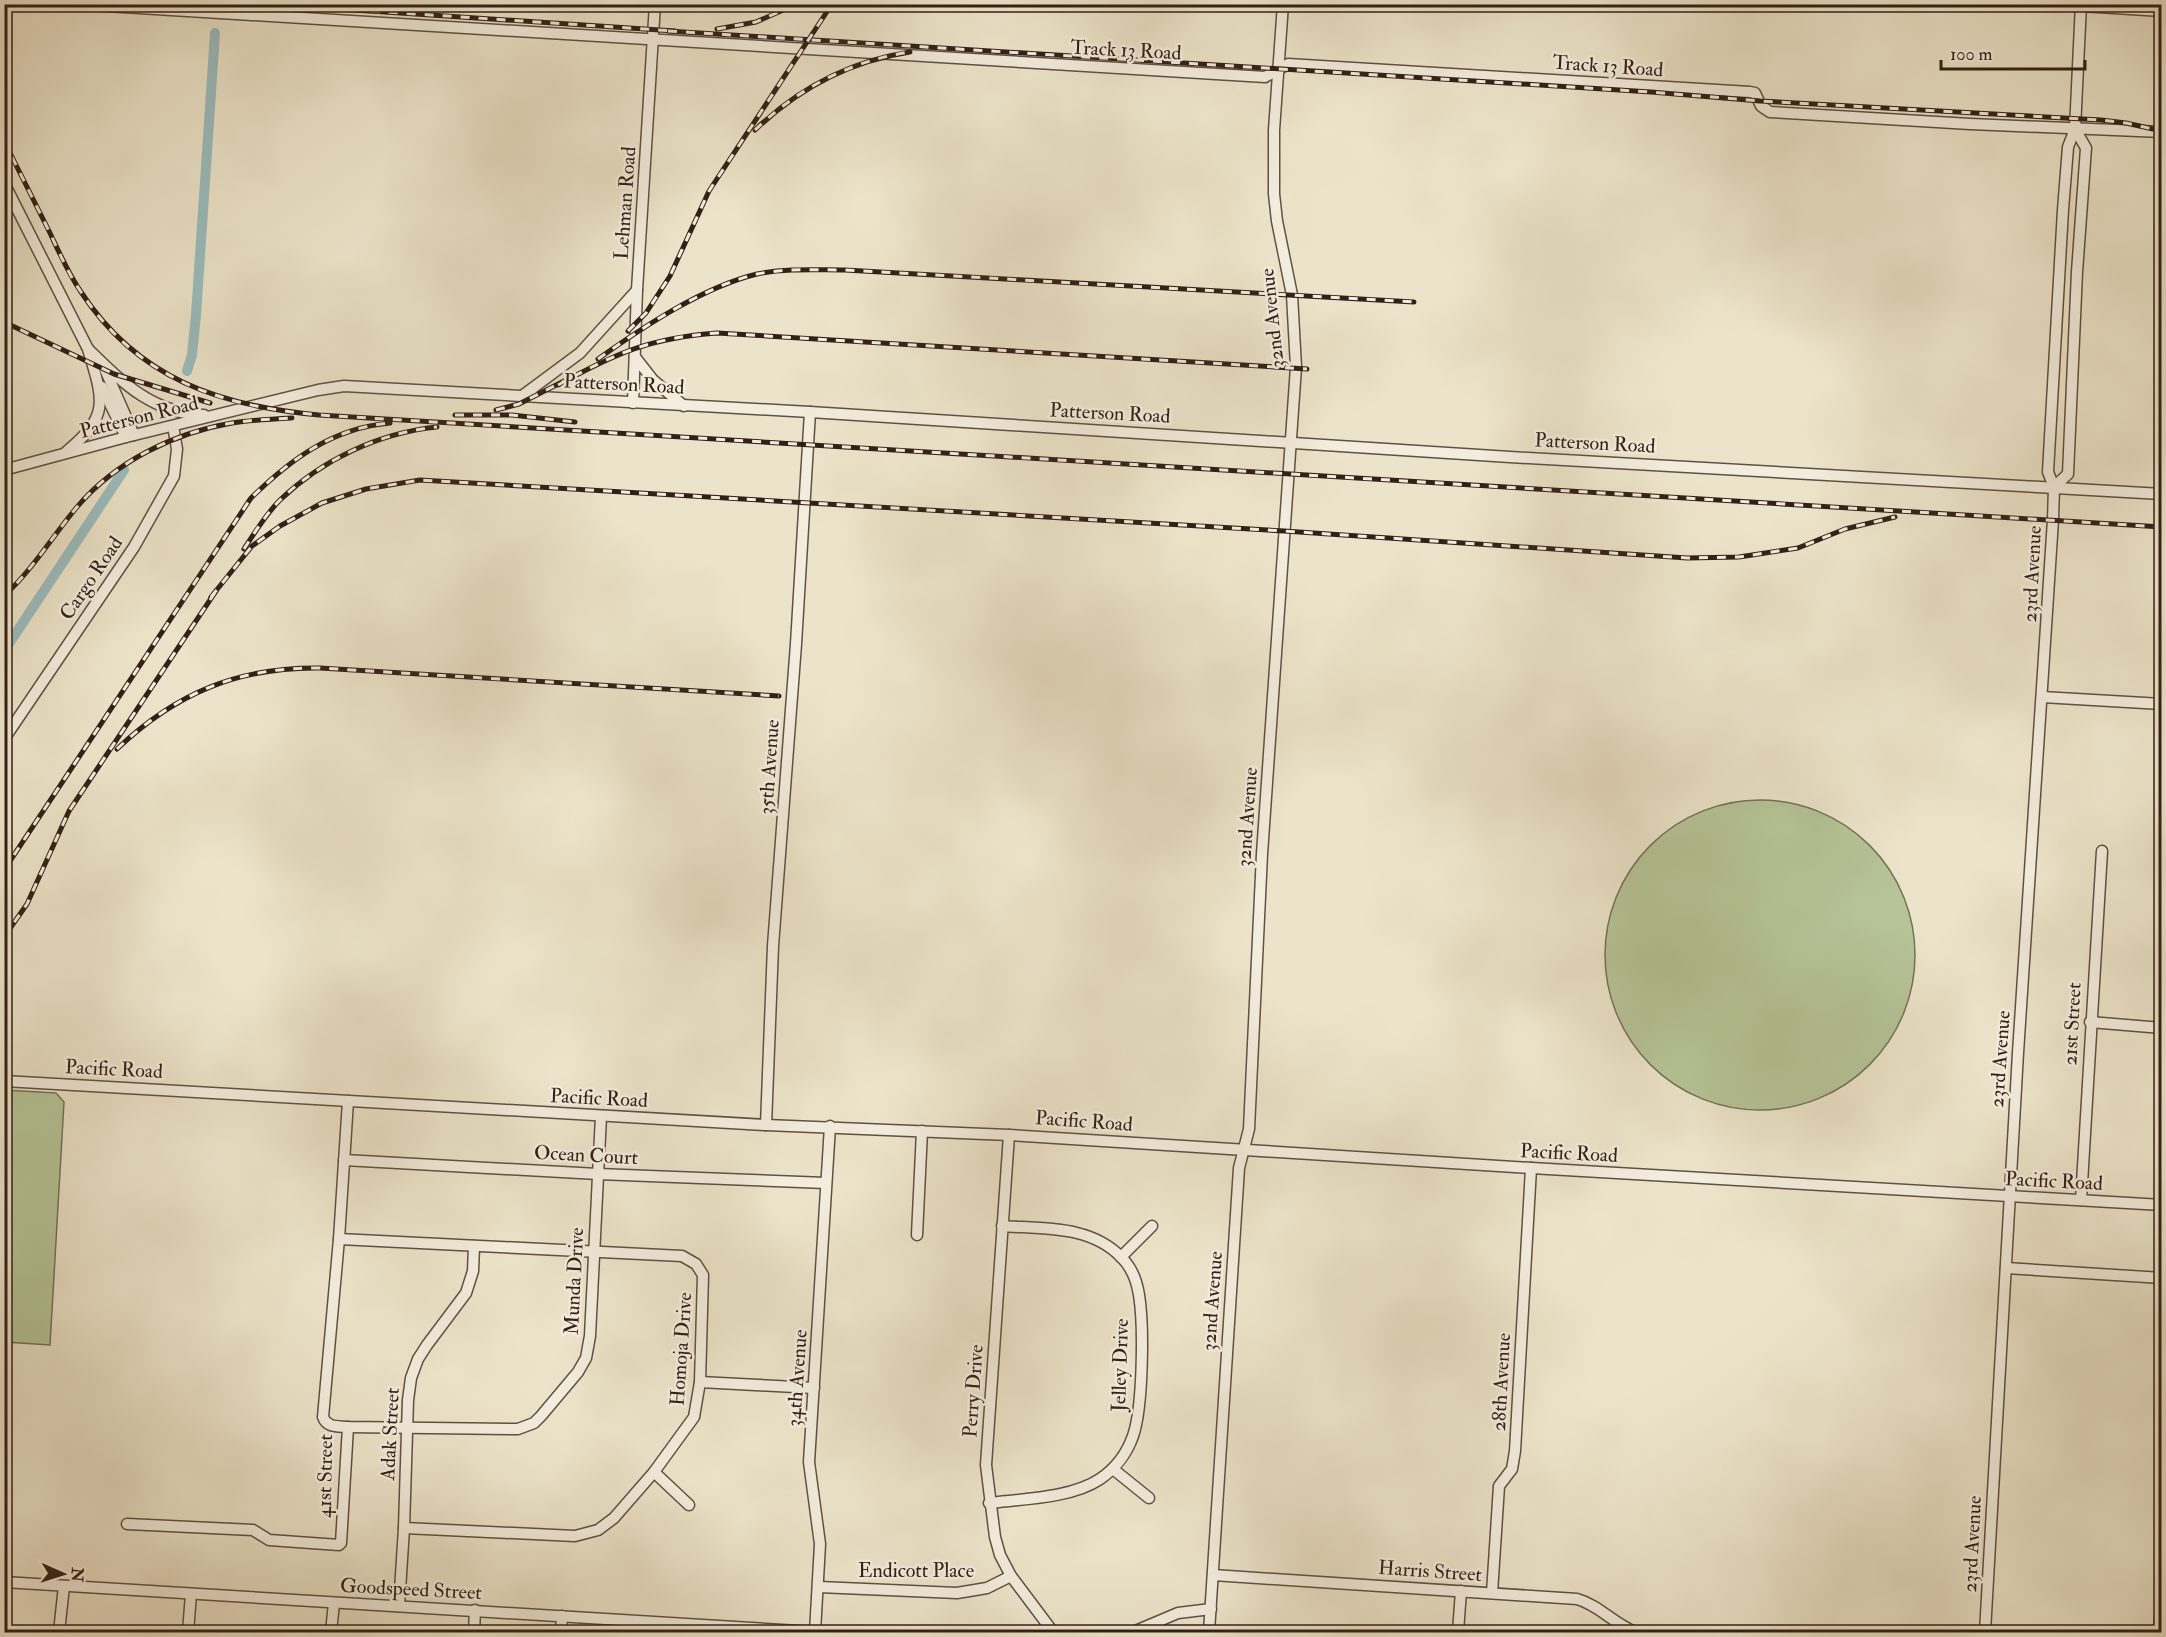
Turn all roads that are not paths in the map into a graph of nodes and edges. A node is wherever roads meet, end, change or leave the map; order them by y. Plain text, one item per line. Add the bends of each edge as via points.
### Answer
1 (74, 4) edge
2 (655, 4) edge
3 (1283, 4) edge
4 (2081, 5) edge
5 (237, 9) edge
6 (2162, 10) edge
7 (653, 39) junction
8 (1279, 69) junction
9 (2075, 129) junction
10 (2162, 132) edge
11 (4, 183) edge
12 (47, 289) dead end
13 (638, 290) junction
14 (61, 296) junction
15 (88, 349) junction
16 (635, 357) junction
17 (101, 361) junction
18 (97, 376) junction
19 (521, 396) junction
20 (633, 403) junction
21 (684, 406) junction
22 (810, 412) junction
23 (220, 415) junction
24 (173, 426) junction
25 (130, 436) junction
26 (1290, 441) junction
27 (63, 454) junction
28 (4, 470) edge
29 (2054, 487) junction
30 (2162, 494) edge
31 (2042, 697) junction
32 (2162, 704) edge
33 (4, 740) edge
34 (2102, 851) dead end
35 (2090, 1022) junction
36 (2162, 1028) edge
37 (4, 1081) edge
38 (348, 1101) junction
39 (601, 1116) junction
40 (766, 1125) junction
41 (830, 1126) junction
42 (922, 1131) junction
43 (1009, 1135) junction
44 (1243, 1149) junction
45 (344, 1160) junction
46 (1531, 1168) junction
47 (598, 1174) junction
48 (826, 1183) junction
49 (2010, 1197) junction
50 (2081, 1200) junction
51 (2162, 1204) edge
52 (1002, 1226) junction
53 (1152, 1226) dead end
54 (917, 1235) dead end
55 (339, 1239) junction
56 (474, 1246) junction
57 (593, 1251) junction
58 (1121, 1257) junction
59 (2006, 1268) junction
60 (2162, 1278) edge
61 (700, 1382) junction
62 (814, 1388) junction
63 (408, 1426) junction
64 (348, 1427) junction
65 (1113, 1469) junction
66 (654, 1472) junction
67 (1149, 1498) dead end
68 (989, 1503) junction
69 (689, 1505) dead end
70 (126, 1524) dead end
71 (404, 1528) junction
72 (1213, 1575) junction
73 (1011, 1576) junction
74 (4, 1582) edge
75 (64, 1586) junction
76 (819, 1587) junction
77 (1461, 1591) junction
78 (1492, 1593) junction
79 (191, 1594) junction
80 (2162, 1596) edge
81 (334, 1603) junction
82 (399, 1606) junction
83 (1211, 1609) junction
84 (475, 1610) junction
85 (562, 1616) junction
86 (59, 1632) edge
87 (188, 1632) edge
88 (331, 1632) edge
89 (474, 1632) edge
90 (561, 1632) edge
91 (815, 1632) edge
92 (1053, 1632) edge
93 (1133, 1632) edge
94 (1209, 1632) edge
95 (1458, 1632) edge
96 (1635, 1632) edge
97 (1985, 1632) edge
98 (2159, 1632) edge

1 - 5 street, Track 13 Road
2 - 7 street, Lehman Road
3 - 8 street, 32nd Avenue
4 - 6 street
4 - 9 street, 23rd Avenue
5 - 7 street, Track 13 Road
7 - 8 street, Track 13 Road via 1265,77
7 - 13 street, Lehman Road
8 - 9 street, Track 13 Road via 1288,64 1750,92 1770,112
8 - 26 street, 32nd Avenue via 1274,194 1295,334
9 - 10 street, Track 13 Road
9 - 29 street, 23rd Avenue via 2068,147 2063,210 2049,472
9 - 29 street, 23rd Avenue via 2086,148 2068,474
11 - 14 street
12 - 14 street
13 - 16 street, Lehman Road
13 - 19 street via 580,353
14 - 15 street
15 - 17 street
15 - 18 street
16 - 20 street, Lehman Road
16 - 21 street via 658,386
17 - 23 street via 129,387 163,407
17 - 25 street
18 - 25 street
18 - 27 street via 101,400 96,420
19 - 20 street, Patterson Road
19 - 23 street, Patterson Road via 344,387
20 - 21 street, Patterson Road
21 - 22 street, Patterson Road
22 - 26 street, Patterson Road
22 - 40 street, 35th Avenue via 773,946
23 - 24 street, Patterson Road
24 - 25 street, Patterson Road
24 - 33 street, Cargo Road via 177,449 174,476 134,548
25 - 27 street, Patterson Road
26 - 29 street, Patterson Road
26 - 44 street, 32nd Avenue via 1262,854 1249,1129
27 - 28 street, Patterson Road
29 - 30 street, Patterson Road
29 - 31 street, 23rd Avenue
31 - 32 street
31 - 49 street, 23rd Avenue
34 - 35 street, 21st Street
35 - 36 street
35 - 50 street, 21st Street
37 - 38 street, Pacific Road
38 - 39 street, Pacific Road
38 - 45 street, 41st Street
39 - 40 street, Pacific Road
39 - 47 street, Munda Drive
40 - 41 street, Pacific Road
41 - 42 street, Pacific Road
41 - 48 street, 34th Avenue
42 - 43 street, Pacific Road
42 - 54 street
43 - 44 street, Pacific Road
43 - 52 street, Perry Drive
44 - 46 street, Pacific Road
44 - 72 street, 32nd Avenue
45 - 47 street, Ocean Court
45 - 55 street, 41st Street
46 - 49 street, Pacific Road
46 - 78 street, 28th Avenue via 1515,1451 1513,1467 1499,1486
47 - 48 street, Ocean Court
47 - 57 street, Munda Drive
48 - 62 street, 34th Avenue
49 - 50 street, Pacific Road
49 - 59 street, 23rd Avenue
50 - 51 street, Pacific Road
52 - 58 street, Jelley Drive via 1076,1232
52 - 68 street, Perry Drive via 986,1465
53 - 58 street
55 - 56 street, Homoja Drive
55 - 64 street, 41st Street via 323,1416 331,1426
56 - 57 street, Homoja Drive
56 - 63 street, Adak Street via 473,1271 466,1293 414,1368
57 - 61 street, Homoja Drive via 682,1256 699,1268 704,1280
57 - 63 street, Munda Drive via 586,1358 541,1416 526,1427 511,1430
58 - 65 street, Jelley Drive via 1140,1296 1142,1347 1135,1428
59 - 60 street
59 - 97 street, 23rd Avenue
61 - 62 street
61 - 66 street, Homoja Drive via 694,1417
62 - 76 street, 34th Avenue via 809,1468 819,1530
63 - 64 street, Munda Drive
63 - 71 street, Adak Street
64 - 70 street, 41st Street via 339,1545 269,1540 253,1530
65 - 67 street
65 - 68 street, Jelley Drive via 1076,1489
66 - 69 street
66 - 71 street, Homoja Drive via 614,1518 587,1534
68 - 73 street, Perry Drive via 994,1537
71 - 82 street, Adak Street
72 - 77 street, Harris Street
72 - 83 street, 32nd Avenue
73 - 76 street, Endicott Place via 987,1588 957,1593
73 - 92 street, Perry Drive
74 - 75 street, Goodspeed Street
75 - 79 street, Goodspeed Street
75 - 86 street
76 - 91 street, 34th Avenue
77 - 78 street, Harris Street
77 - 95 street
78 - 96 street, Harris Street via 1586,1601
79 - 81 street, Goodspeed Street
79 - 87 street
80 - 98 street
81 - 82 street, Goodspeed Street
81 - 88 street
82 - 84 street, Goodspeed Street
83 - 93 street via 1178,1613
83 - 94 street, 32nd Avenue
84 - 85 street, Goodspeed Street
84 - 89 street
85 - 90 street
85 - 91 street, Goodspeed Street

